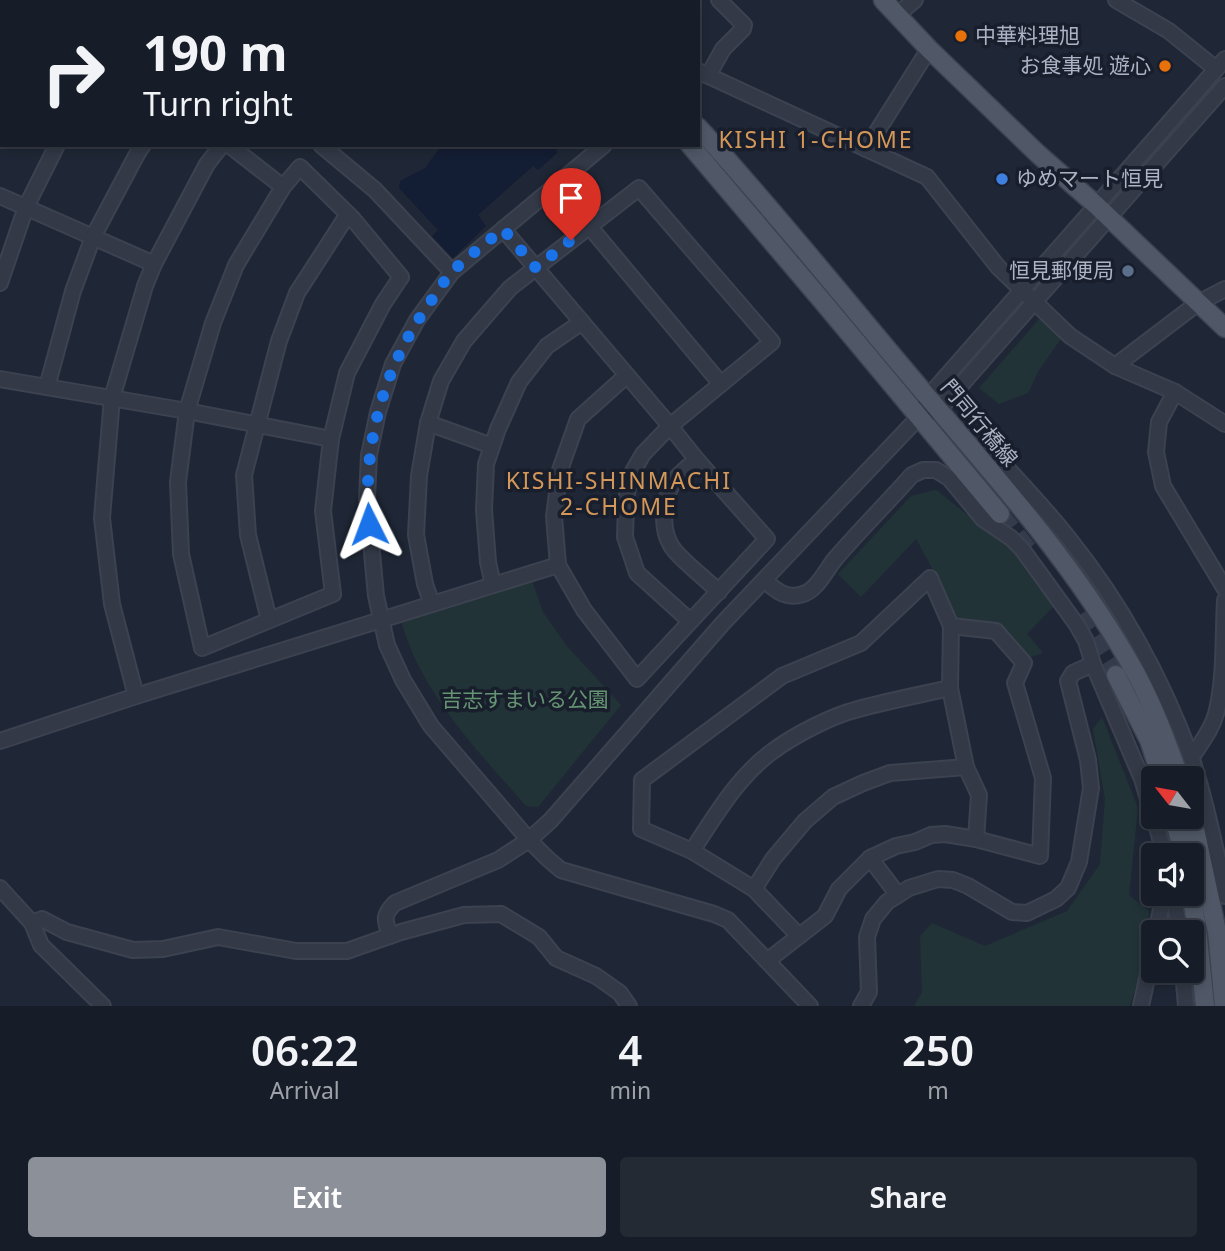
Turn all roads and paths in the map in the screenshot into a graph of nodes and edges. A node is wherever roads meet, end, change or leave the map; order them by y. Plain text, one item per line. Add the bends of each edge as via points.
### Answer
1 (719, 0) edge
2 (883, 0) edge
3 (915, 0) edge
4 (1116, 0) edge
5 (898, 14) junction
6 (929, 49) junction
7 (1220, 64) edge
8 (703, 74) edge
9 (1225, 86) edge
10 (700, 129) edge
11 (56, 147) edge
12 (142, 147) edge
13 (220, 147) edge
14 (232, 147) edge
15 (323, 147) edge
16 (602, 147) edge
17 (692, 147) edge
18 (866, 149) junction
19 (283, 187) junction
20 (0, 196) edge
21 (26, 207) junction
22 (1102, 211) junction
23 (348, 214) junction
24 (589, 226) junction
25 (503, 229) junction
26 (93, 237) junction
27 (155, 264) junction
28 (536, 268) junction
29 (452, 272) junction
30 (0, 284) edge
31 (1225, 289) edge
32 (1023, 290) junction
33 (1034, 303) junction
34 (1198, 303) junction
35 (582, 322) junction
36 (1225, 328) edge
37 (1115, 366) junction
38 (626, 376) junction
39 (0, 379) edge
40 (721, 384) junction
41 (47, 387) junction
42 (1175, 392) junction
43 (112, 398) junction
44 (933, 404) junction
45 (187, 411) junction
46 (919, 417) junction
47 (256, 424) junction
48 (428, 424) junction
49 (1225, 424) edge
50 (670, 426) junction
51 (331, 439) junction
52 (492, 446) junction
53 (980, 458) junction
54 (697, 460) junction
55 (1000, 514) tunnel mouth
56 (558, 565) junction
57 (765, 580) junction
58 (493, 585) junction
59 (1225, 589) edge
60 (719, 592) junction
61 (1225, 600) edge
62 (432, 604) junction
63 (269, 620) junction
64 (381, 620) junction
65 (690, 621) junction
66 (951, 626) junction
67 (1093, 664) junction
68 (1116, 675) tunnel mouth
69 (1223, 682) edge
70 (950, 688) junction
71 (136, 696) junction
72 (1, 741) edge
73 (1191, 758) junction
74 (1158, 766) edge
75 (1175, 766) edge
76 (966, 767) junction
77 (1141, 777) edge
78 (976, 839) junction
79 (529, 840) junction
80 (1202, 843) edge
81 (692, 851) junction
82 (870, 858) junction
83 (1204, 862) edge
84 (0, 888) edge
85 (754, 889) junction
86 (898, 895) junction
87 (1225, 896) edge
88 (1193, 906) edge
89 (32, 923) junction
90 (390, 936) junction
91 (799, 936) junction
92 (766, 961) junction
93 (1147, 983) edge
94 (1184, 983) edge
95 (103, 1006) edge
96 (629, 1006) edge
97 (810, 1006) edge
98 (861, 1006) edge
99 (1141, 1006) edge
100 (1186, 1006) edge
101 (1205, 1006) edge
102 (1224, 1006) edge

1 - 8 street via 744,26
2 - 5 main road
3 - 5 street
4 - 7 street
5 - 6 main road
6 - 18 street
6 - 22 main road
7 - 22 street
8 - 18 street
9 - 22 street
10 - 44 main road, 門司行橋線
11 - 21 street
12 - 26 street
13 - 27 street
14 - 19 street
15 - 29 street via 375,190
16 - 25 street
17 - 46 main road, 門司行橋線
18 - 32 street via 927,177 998,267
19 - 23 street via 300,167
19 - 45 street via 236,265
20 - 21 street
21 - 26 street
21 - 30 street
22 - 32 street
22 - 33 street
22 - 34 main road
23 - 47 street via 297,293
23 - 51 street via 401,277 347,373
24 - 28 street
24 - 40 street
24 - 40 street via 639,188 772,342
25 - 28 street
25 - 29 street
26 - 27 street
26 - 41 street
27 - 43 street
28 - 35 street
28 - 48 street via 510,288 464,341 442,381
29 - 64 street via 417,320 393,364 373,433 367,498
31 - 34 street
32 - 33 street
32 - 44 street
33 - 37 street via 1070,336
33 - 44 street
34 - 36 main road
34 - 37 street
35 - 38 street
35 - 52 street via 547,346 519,382
37 - 42 street
38 - 50 street
38 - 56 street via 578,419 560,470 554,516
39 - 41 street
40 - 50 street
41 - 43 street
42 - 49 street
42 - 59 street via 1158,422 1156,452 1163,486
43 - 45 street
43 - 71 street via 102,518 112,604
44 - 46 street
44 - 53 main road, 門司行橋線
45 - 47 street
45 - 63 street via 178,482 181,554 202,648
46 - 55 main road, 門司行橋線
46 - 57 street
47 - 51 street
47 - 63 street via 244,475 248,535
48 - 52 street
48 - 62 street via 416,535
50 - 54 street
50 - 65 street via 643,454 629,478 625,537 637,573
51 - 63 street via 323,511 333,594
52 - 58 street via 486,464 484,510
53 - 73 street via 992,452 1071,542 1118,607 1166,698
53 - 75 main road, 門司行橋線 via 1063,562 1127,658 1156,712
54 - 60 street via 678,475 668,492 666,533 674,549
54 - 60 street via 767,539
56 - 58 street
56 - 65 street via 584,610 637,679
57 - 67 street via 780,594 806,593 912,475 936,470 949,478 983,519 1022,549 1077,625
57 - 79 street
58 - 62 street
60 - 65 street
61 - 69 street
62 - 64 street
64 - 71 street
64 - 79 street via 403,680 431,726
66 - 70 street
66 - 78 street via 996,631 1024,663 1015,683 1043,778 1040,856
66 - 81 street via 930,578 861,643 782,676 642,780 640,829
67 - 77 street
67 - 86 street via 1073,673 1068,681 1091,788 1079,862 1068,888 1027,913 1012,912 953,880 938,879
68 - 74 main road
69 - 73 street via 1207,735
70 - 76 street
70 - 81 street via 853,710 772,751 729,797
71 - 72 street
73 - 80 street
76 - 78 street via 979,795
76 - 85 street via 890,773 833,797 805,821
78 - 82 street via 931,835
79 - 90 street via 498,860 395,903 385,920
79 - 92 street via 561,870 728,920
81 - 85 street
82 - 86 street
82 - 91 street via 839,889 825,916
83 - 87 street
83 - 102 main road
84 - 89 street
85 - 91 street
86 - 98 street via 873,919 867,937 869,992
88 - 101 main road
89 - 90 street via 42,919 67,932 133,950 163,950 218,937 296,951 347,951
89 - 95 street via 41,945
90 - 96 street via 464,915 501,914 539,937 556,958 620,993
91 - 92 street
92 - 97 street
93 - 99 street
94 - 100 street

